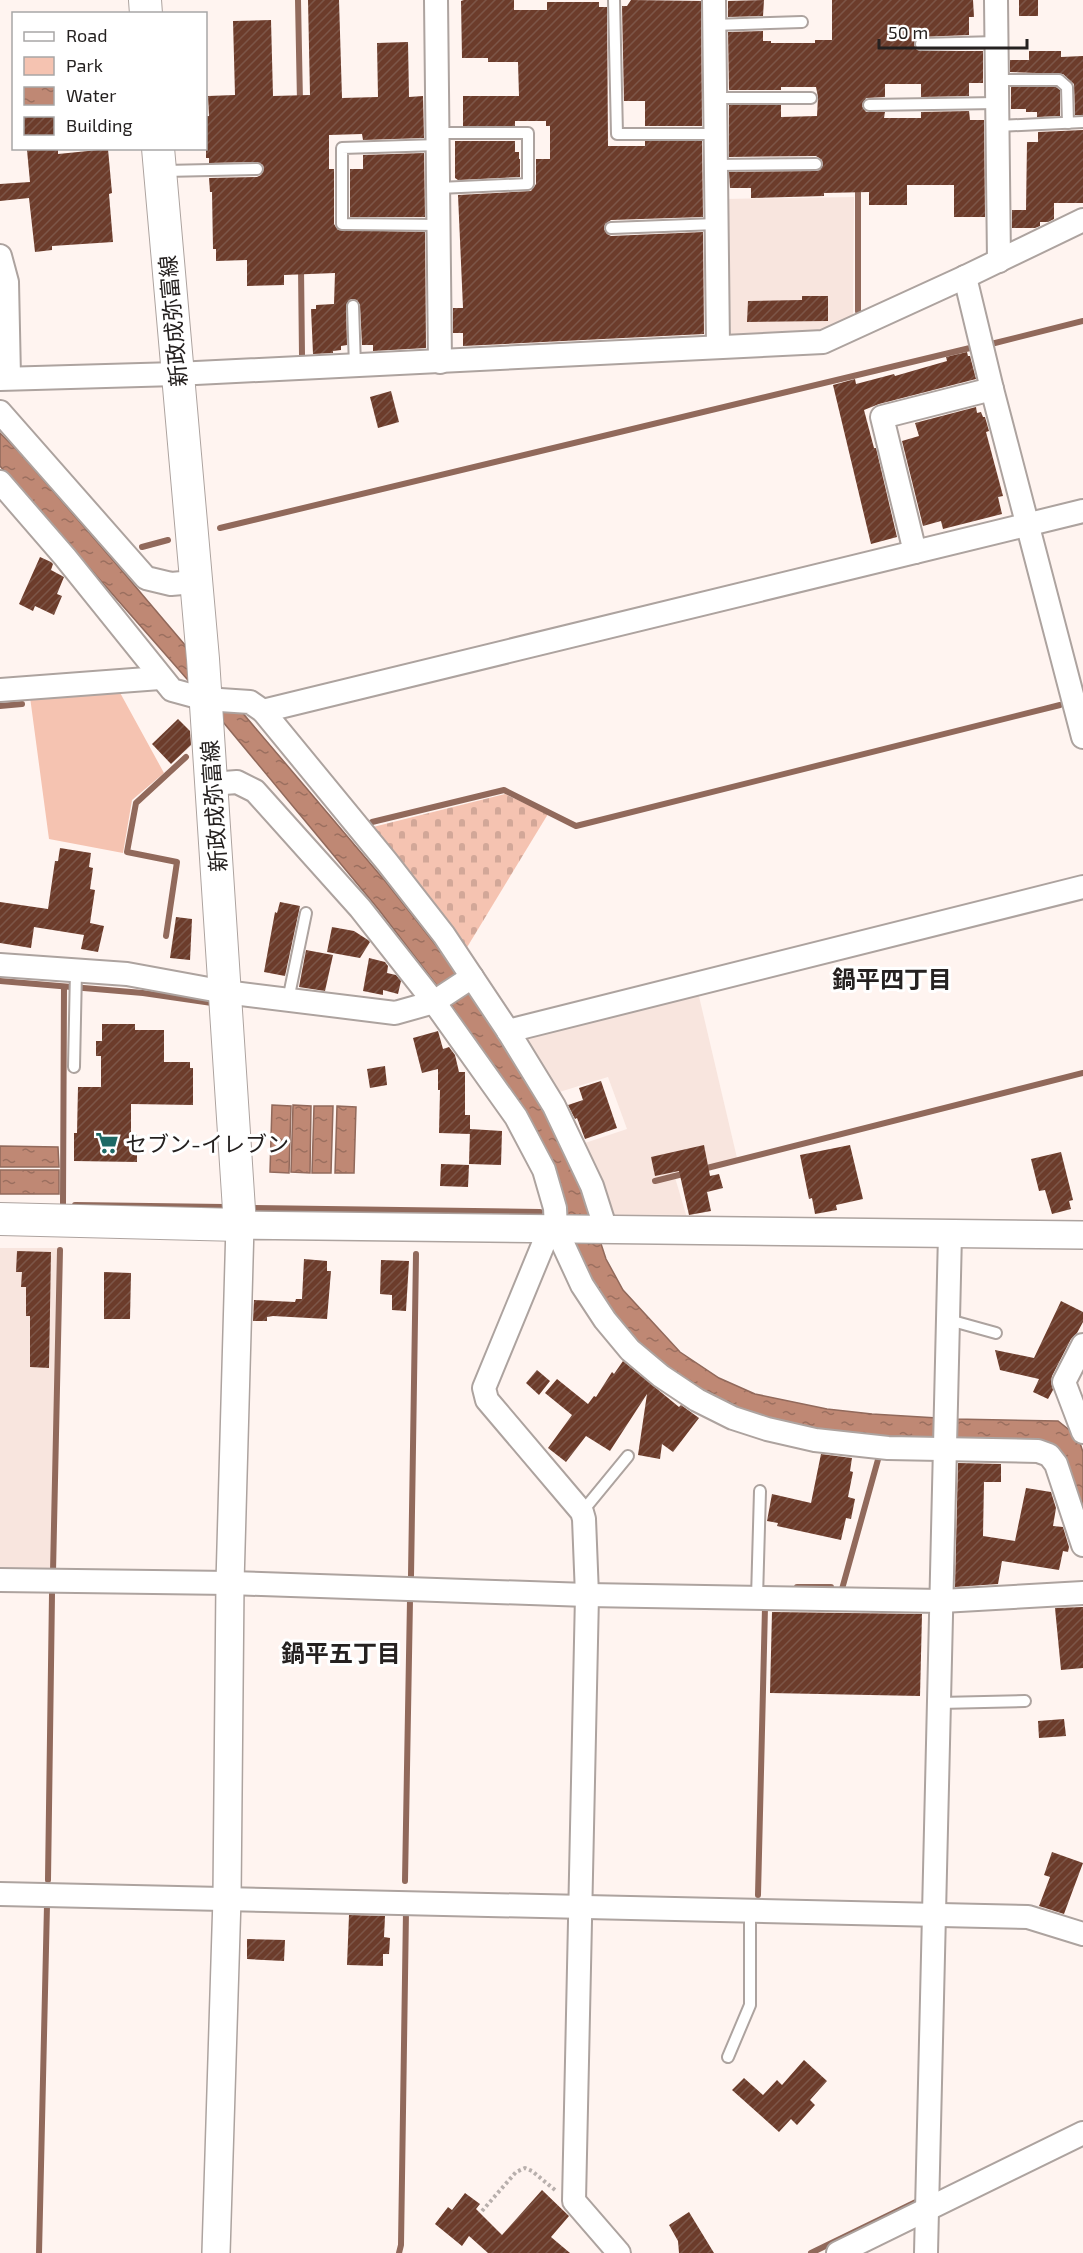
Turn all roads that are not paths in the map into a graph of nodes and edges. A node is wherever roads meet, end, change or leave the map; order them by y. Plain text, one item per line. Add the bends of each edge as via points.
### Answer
1 (436, 0) edge
2 (614, 0) edge
3 (714, 0) edge
4 (996, 0) edge
5 (802, 22) dead end
6 (714, 26) junction
7 (997, 42) junction
8 (921, 44) dead end
9 (997, 80) junction
10 (715, 98) junction
11 (811, 98) dead end
12 (997, 103) junction
13 (869, 105) dead end
14 (1083, 122) edge
15 (1068, 123) junction
16 (998, 126) junction
17 (715, 134) junction
18 (438, 139) junction
19 (159, 160) edge
20 (816, 164) dead end
21 (716, 165) junction
22 (257, 169) dead end
23 (439, 188) junction
24 (1083, 220) edge
25 (716, 224) junction
26 (440, 225) junction
27 (611, 228) dead end
28 (0, 256) edge
29 (999, 261) junction
30 (965, 277) junction
31 (353, 306) dead end
32 (718, 346) junction
33 (440, 362) junction
34 (355, 366) junction
35 (176, 374) junction
36 (5, 378) edge
37 (992, 389) junction
38 (0, 412) edge
39 (0, 482) edge
40 (1083, 511) edge
41 (1027, 525) junction
42 (915, 552) junction
43 (194, 582) junction
44 (160, 678) junction
45 (0, 690) edge
46 (210, 704) junction
47 (263, 711) junction
48 (1083, 737) edge
49 (211, 784) junction
50 (1083, 887) edge
51 (306, 913) dead end
52 (0, 965) edge
53 (469, 979) junction
54 (76, 981) junction
55 (225, 992) junction
56 (288, 1000) junction
57 (439, 1000) junction
58 (508, 1031) junction
59 (74, 1067) dead end
60 (0, 1219) edge
61 (240, 1225) junction
62 (558, 1229) junction
63 (602, 1230) junction
64 (950, 1234) junction
65 (1083, 1235) edge
66 (949, 1320) junction
67 (996, 1334) dead end
68 (1083, 1346) edge
69 (1083, 1432) edge
70 (946, 1450) junction
71 (628, 1456) dead end
72 (760, 1491) dead end
73 (582, 1512) junction
74 (1083, 1545) edge
75 (0, 1580) edge
76 (230, 1583) junction
77 (1083, 1593) edge
78 (587, 1595) junction
79 (757, 1598) junction
80 (942, 1601) junction
81 (1025, 1701) dead end
82 (939, 1703) junction
83 (0, 1894) edge
84 (227, 1898) junction
85 (580, 1906) junction
86 (750, 1910) junction
87 (936, 1914) junction
88 (1083, 1934) edge
89 (728, 2057) dead end
90 (1083, 2133) edge
91 (927, 2209) junction
92 (216, 2253) edge
93 (619, 2253) edge
94 (838, 2253) edge
95 (926, 2253) edge

1 - 18 street
2 - 17 lane via 617,134
3 - 6 street
4 - 7 street
5 - 6 lane
6 - 10 street
7 - 8 lane
7 - 9 street
9 - 12 street
9 - 15 lane via 1059,80 1067,87
10 - 11 lane
10 - 17 street
12 - 13 lane
12 - 16 street
14 - 15 lane
15 - 16 lane
16 - 29 street
17 - 21 street
18 - 23 street
18 - 23 lane via 528,133 528,184
18 - 26 lane via 342,148 342,224
19 - 22 lane
19 - 35 main road, 新政成弥富線
20 - 21 lane
21 - 25 street
23 - 26 street
24 - 29 street
25 - 27 lane
25 - 32 street
26 - 33 street
28 - 36 street via 7,282
29 - 30 street
30 - 32 street via 823,342
30 - 37 street
31 - 34 lane
32 - 33 street
33 - 34 street
34 - 35 street
35 - 36 street
35 - 43 main road, 新政成弥富線
37 - 41 street
37 - 42 street via 882,417
38 - 43 street via 146,578 171,584
39 - 44 street
40 - 41 street
41 - 42 street
41 - 48 street
42 - 47 street
43 - 46 main road, 新政成弥富線
44 - 45 street
44 - 46 street via 172,690
46 - 47 street via 250,702
46 - 49 main road, 新政成弥富線
47 - 53 street via 444,935
49 - 55 main road, 新政成弥富線
49 - 57 street via 237,782 255,791
50 - 58 street
51 - 56 lane
52 - 54 street
53 - 57 street
53 - 58 street
54 - 55 street via 126,974
54 - 59 lane
55 - 56 street
55 - 61 main road, 新政成弥富線
56 - 57 street via 395,1012
57 - 62 street via 516,1117 544,1170
58 - 63 street via 554,1106 592,1186
60 - 61 main road
61 - 62 street
61 - 76 street
62 - 63 street
62 - 70 street via 582,1285 604,1320 630,1350 697,1400 767,1430 815,1440
62 - 73 street via 484,1388 487,1400
63 - 64 street
64 - 65 street
64 - 66 street
66 - 67 lane
66 - 70 street
68 - 69 street via 1064,1382
70 - 74 street via 1038,1451 1049,1455 1056,1464
70 - 80 street
71 - 73 lane
72 - 79 lane
73 - 78 street
75 - 76 street
76 - 78 street
76 - 84 street
77 - 80 street
78 - 79 street
78 - 85 street
79 - 80 street
80 - 82 street
81 - 82 lane
82 - 87 street
83 - 84 street
84 - 85 street
84 - 92 street
85 - 86 street
85 - 93 street via 574,2201
86 - 87 street
86 - 89 lane via 750,2005
87 - 88 street via 1028,1917
87 - 91 street
90 - 91 street
91 - 94 street
91 - 95 street

